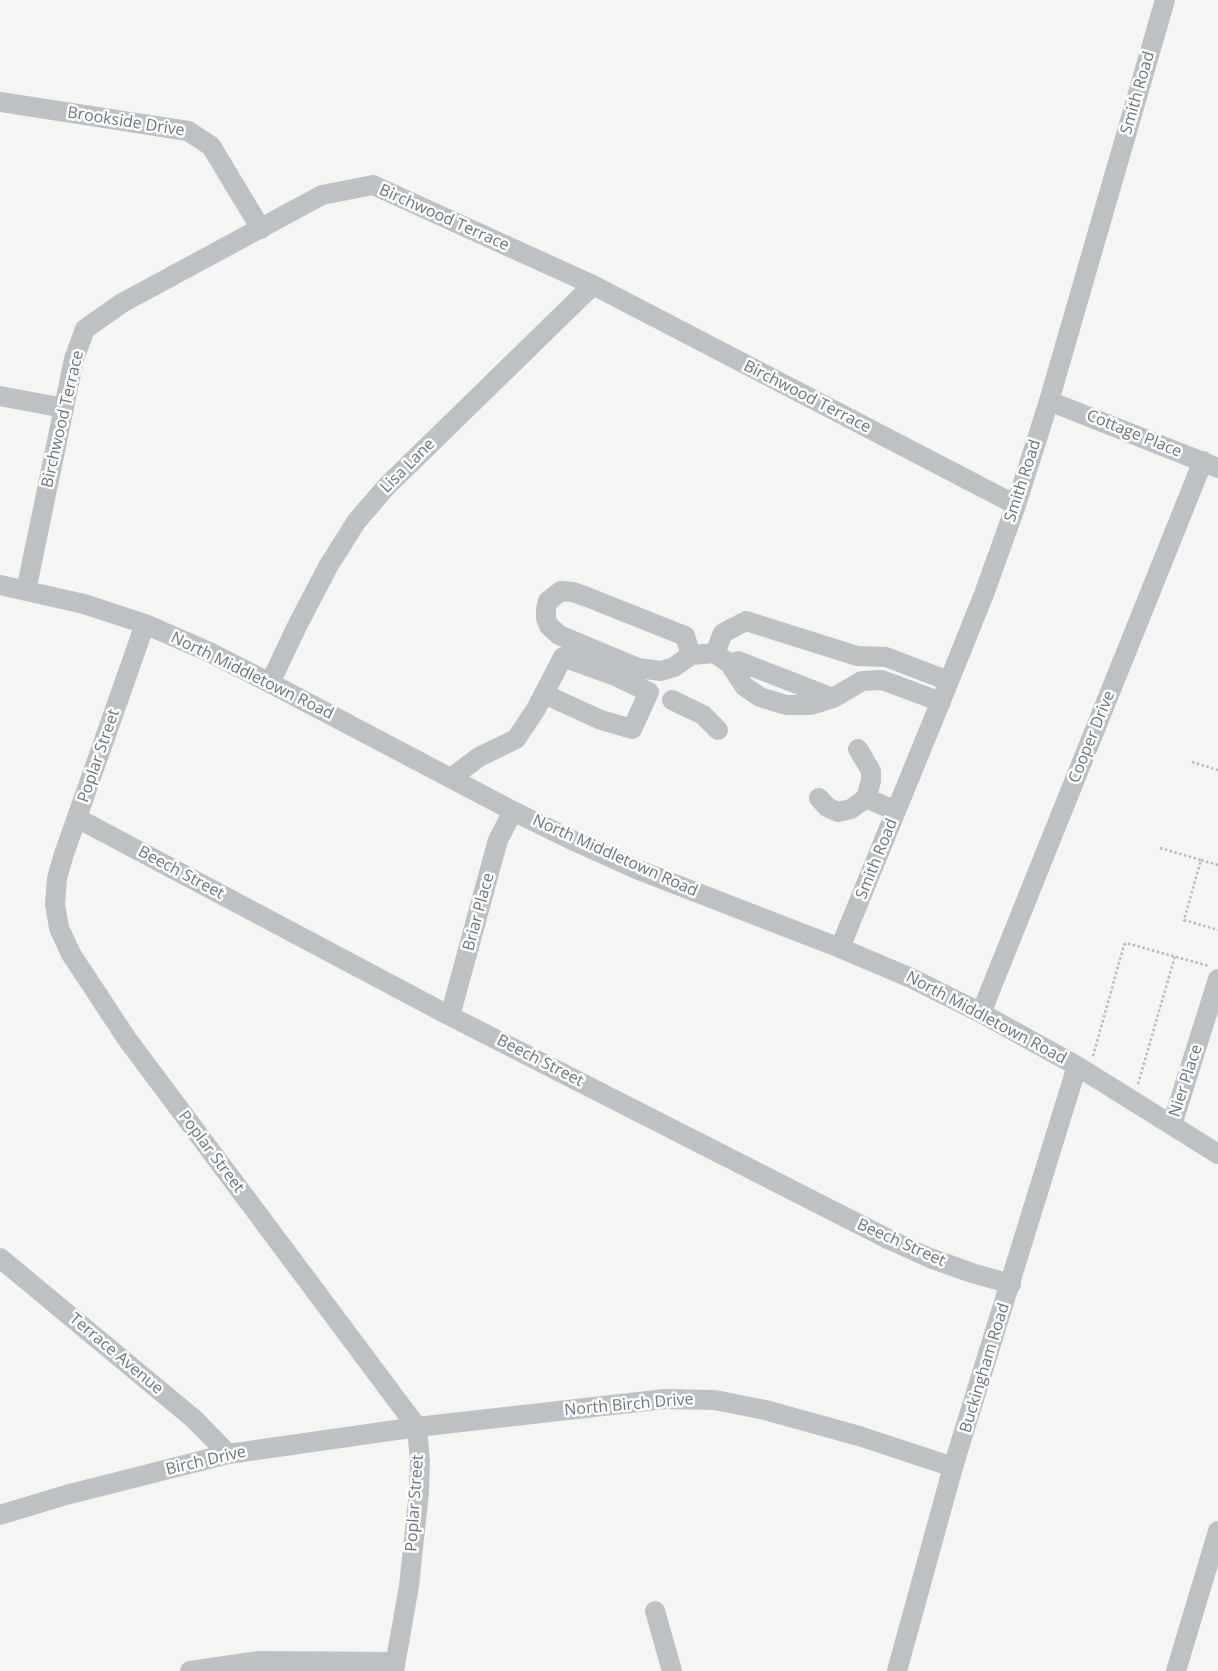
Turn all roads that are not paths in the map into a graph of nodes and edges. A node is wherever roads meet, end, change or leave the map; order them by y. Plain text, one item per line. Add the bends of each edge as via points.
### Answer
1 (1165, 0) edge
2 (0, 102) edge
3 (261, 229) junction
4 (593, 285) junction
5 (0, 396) edge
6 (1049, 401) junction
7 (64, 408) junction
8 (1210, 465) edge
9 (1016, 505) junction
10 (0, 585) edge
11 (26, 591) junction
12 (145, 624) junction
13 (691, 656) junction
14 (857, 656) junction
15 (722, 658) junction
16 (638, 668) junction
17 (613, 675) junction
18 (950, 680) junction
19 (862, 681) junction
20 (270, 683) junction
21 (544, 694) junction
22 (662, 698) junction
23 (941, 702) junction
24 (718, 730) dead end
25 (858, 749) dead end
26 (451, 778) junction
27 (819, 798) dead end
28 (866, 798) junction
29 (513, 811) junction
30 (896, 811) junction
31 (77, 818) junction
32 (840, 948) junction
33 (1215, 973) edge
34 (981, 1013) junction
35 (450, 1016) junction
36 (1085, 1061) junction
37 (1172, 1125) junction
38 (1218, 1154) edge
39 (0, 1258) edge
40 (1011, 1284) junction
41 (417, 1427) junction
42 (228, 1454) junction
43 (954, 1467) junction
44 (0, 1515) edge
45 (1218, 1531) edge
46 (1211, 1581) edge
47 (655, 1612) dead end
48 (394, 1667) edge
49 (190, 1671) edge
50 (672, 1671) edge
51 (897, 1671) edge
52 (1176, 1671) edge

1 - 6 street, Smith Road
2 - 3 street, Brookside Drive via 188,131 211,146
3 - 4 street, Birchwood Terrace via 322,195 373,185
3 - 7 street, Birchwood Terrace via 122,303 85,329 74,359
4 - 9 street, Birchwood Terrace
4 - 20 street, Lisa Lane via 386,487 356,522 329,565
5 - 7 street
6 - 8 street, Cottage Place
6 - 9 street, Smith Road
7 - 11 street, Birchwood Terrace
8 - 34 street, Cooper Drive
9 - 18 street, Smith Road
10 - 11 street, North Middletown Road
11 - 12 street, North Middletown Road via 84,604
12 - 20 street, North Middletown Road
12 - 31 street, Poplar Street
13 - 15 street
13 - 16 street via 661,671
13 - 16 street via 685,636 587,597 561,591 548,601 546,618 559,635
14 - 15 street via 746,621 723,633
14 - 18 street via 886,657
14 - 19 street
15 - 19 street via 738,661 833,698
16 - 17 street
17 - 21 street via 563,657
17 - 22 street
18 - 23 street, Smith Road
19 - 23 street via 882,680
20 - 26 street, North Middletown Road
21 - 22 street via 601,720 632,729
21 - 26 street via 516,739 479,756
22 - 24 street via 703,714
23 - 30 street, Smith Road
25 - 28 street via 871,771
26 - 29 street, North Middletown Road
27 - 28 street via 838,812 852,809
28 - 30 street
29 - 32 street, North Middletown Road via 636,869
29 - 35 street, Briar Place via 498,840
30 - 32 street, Smith Road
31 - 35 street, Beech Street
31 - 41 street, Poplar Street via 57,878 55,904 59,928 71,954 127,1039
32 - 34 street, North Middletown Road
33 - 37 street, Nier Place
34 - 36 street, North Middletown Road
35 - 40 street, Beech Street via 890,1240 955,1267
36 - 37 street, North Middletown Road
36 - 40 street, Buckingham Road
37 - 38 street, North Middletown Road
39 - 42 street, Terrace Avenue via 194,1419
40 - 43 street, Buckingham Road
41 - 42 street, Birch Drive
41 - 43 street, North Birch Drive via 665,1399 715,1400 859,1436
41 - 48 street, Poplar Street via 419,1492 409,1586
42 - 44 street, Birch Drive
43 - 51 street, Buckingham Road
45 - 46 street
46 - 52 street
47 - 50 street
48 - 49 street via 259,1661

